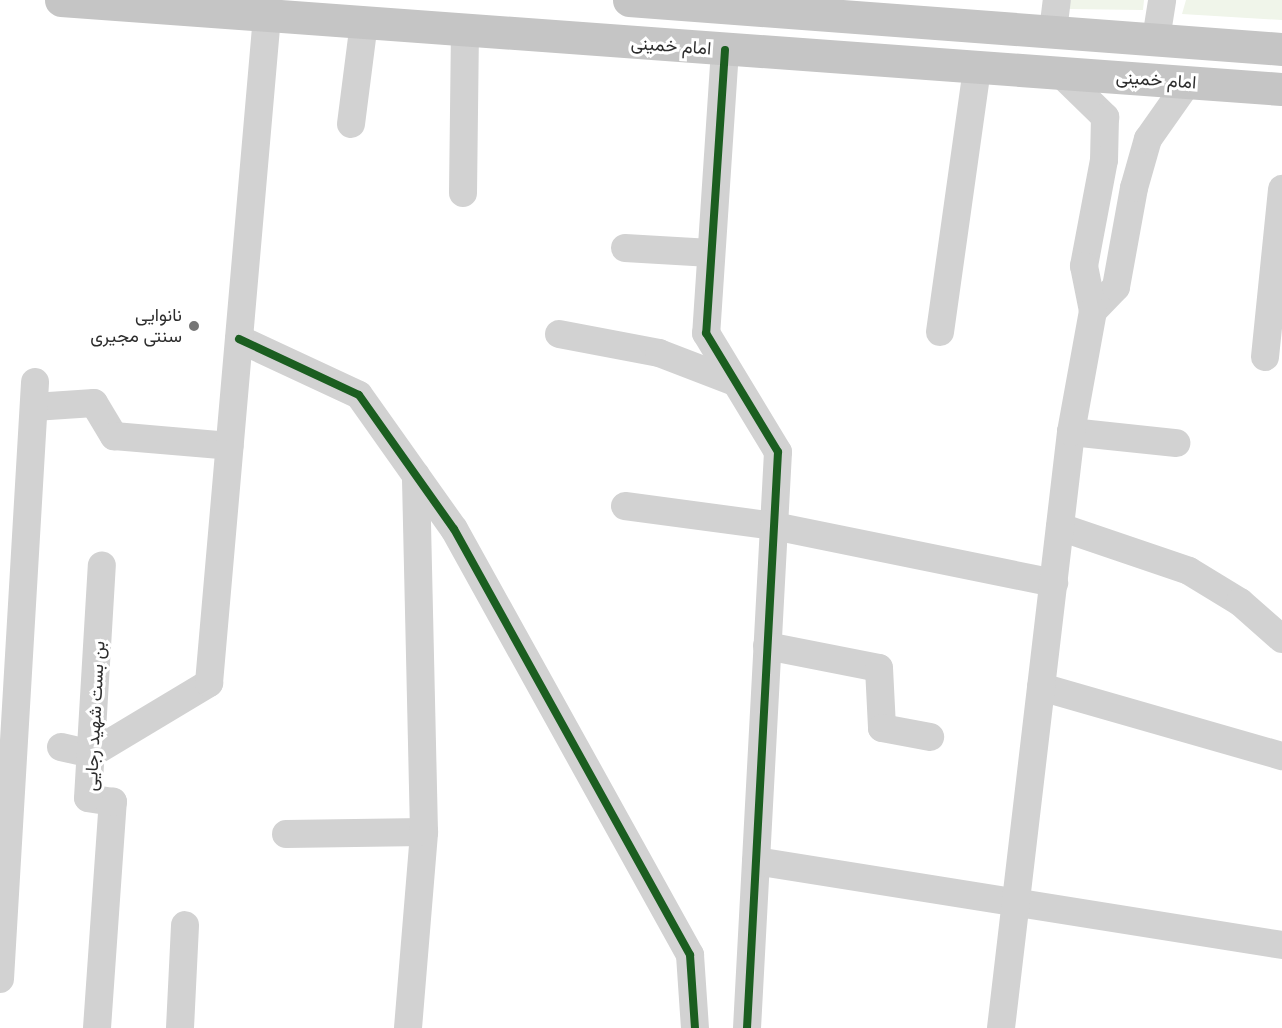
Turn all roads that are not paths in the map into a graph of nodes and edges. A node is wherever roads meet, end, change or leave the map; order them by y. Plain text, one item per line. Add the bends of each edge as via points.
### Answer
1 (61, 0) edge
2 (629, 0) edge
3 (1162, 0) edge
4 (366, 11) edge
5 (267, 16) junction
6 (1055, 16) edge
7 (465, 31) junction
8 (1156, 39) junction
9 (1282, 49) edge
10 (724, 50) junction
11 (977, 68) junction
12 (1062, 74) junction
13 (1188, 82) junction
14 (1282, 89) edge
15 (351, 124) dead end
16 (1282, 189) edge
17 (464, 193) dead end
18 (625, 248) dead end
19 (711, 253) junction
20 (1093, 311) junction
21 (940, 332) dead end
22 (559, 334) dead end
23 (239, 339) junction
24 (1265, 357) dead end
25 (732, 381) junction
26 (1071, 432) junction
27 (1176, 442) dead end
28 (230, 446) junction
29 (416, 475) junction
30 (625, 506) dead end
31 (774, 526) junction
32 (1060, 527) junction
33 (102, 565) dead end
34 (1054, 583) junction
35 (1282, 639) edge
36 (767, 646) junction
37 (1041, 687) junction
38 (930, 737) dead end
39 (61, 747) dead end
40 (91, 754) junction
41 (1282, 756) edge
42 (424, 832) junction
43 (286, 834) dead end
44 (756, 861) junction
45 (1016, 902) junction
46 (185, 925) dead end
47 (1282, 945) edge
48 (0, 979) edge
49 (97, 1028) edge
50 (180, 1028) edge
51 (408, 1028) edge
52 (695, 1028) edge
53 (747, 1028) edge
54 (1001, 1028) edge

1 - 5 main road, امام خمینی
2 - 6 main road
3 - 8 street
4 - 5 main road, امام خمینی
4 - 7 main road, امام خمینی
4 - 15 street
5 - 23 street
6 - 8 main road
7 - 10 main road, امام خمینی
7 - 17 street
8 - 9 main road
10 - 11 main road, امام خمینی
10 - 19 street
11 - 12 main road, امام خمینی
11 - 21 street
12 - 13 main road, امام خمینی
12 - 20 street via 1105,117 1104,160 1084,266
13 - 14 main road, امام خمینی
13 - 20 street via 1149,139 1134,188 1116,287
16 - 24 street
18 - 19 street
19 - 25 street via 706,333
20 - 26 street
22 - 25 street via 659,353
23 - 28 street
23 - 29 street via 359,395
25 - 31 street via 778,452
26 - 27 street
26 - 32 street
28 - 40 street via 209,683
28 - 48 street via 114,436 94,404 34,394
29 - 42 street
29 - 52 street via 460,539 690,955
30 - 31 street
31 - 34 street
31 - 36 street
32 - 34 street
32 - 35 street via 1189,571 1240,602
33 - 40 street, بن بست شهید رجایی
34 - 37 street
36 - 38 street via 879,668 882,728
36 - 44 street
37 - 41 street
37 - 45 street
39 - 40 street
40 - 49 street, بن بست شهید رجایی via 88,798 113,802
42 - 43 street
42 - 51 street
44 - 45 street
44 - 53 street
45 - 47 street
45 - 54 street
46 - 50 street

